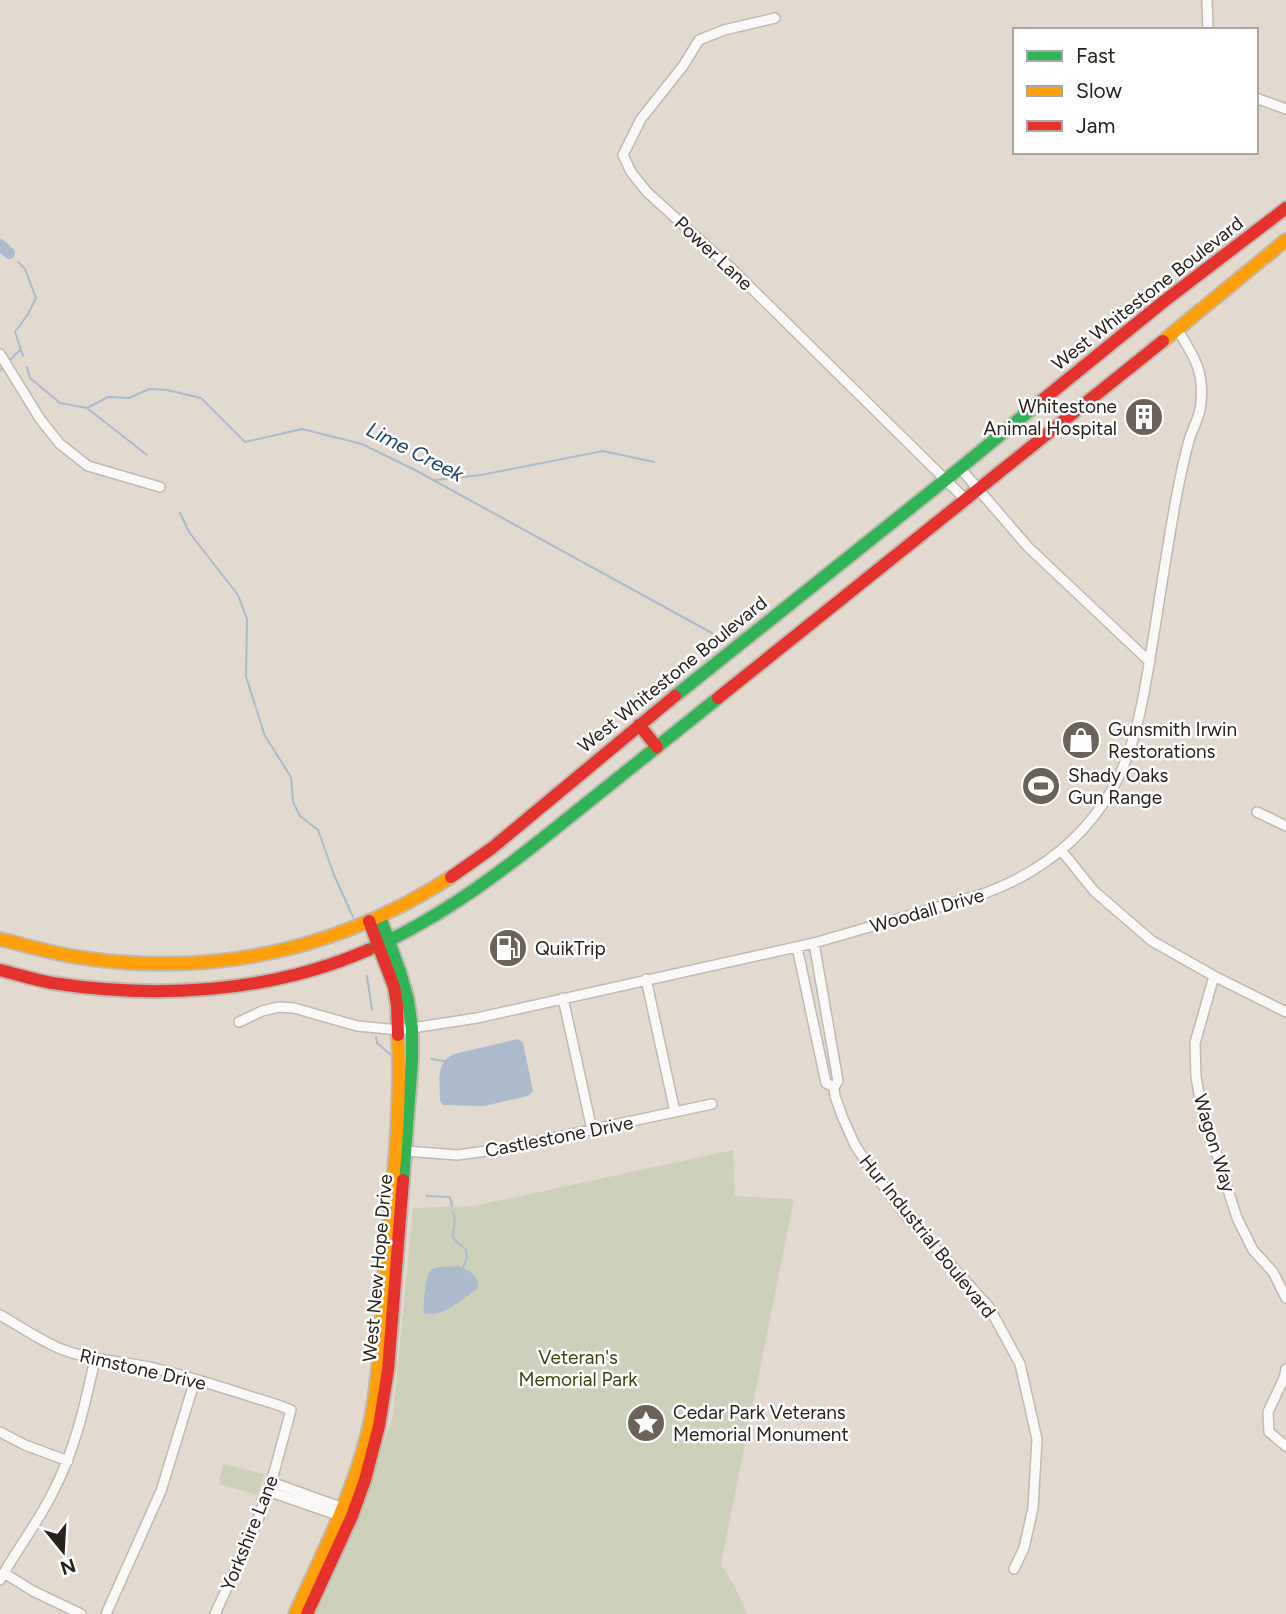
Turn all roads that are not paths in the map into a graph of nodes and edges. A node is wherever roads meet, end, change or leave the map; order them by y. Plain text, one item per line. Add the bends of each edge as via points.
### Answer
1 (1207, 0) edge
2 (775, 18) dead end
3 (1208, 28) edge
4 (1258, 99) edge
5 (1286, 109) edge
6 (1286, 208) edge
7 (1286, 240) edge
8 (1177, 329) junction
9 (0, 354) edge
10 (960, 468) junction
11 (946, 480) junction
12 (160, 487) dead end
13 (977, 489) junction
14 (965, 499) junction
15 (1150, 662) junction
16 (639, 725) junction
17 (657, 747) junction
18 (1257, 813) dead end
19 (1286, 826) edge
20 (1062, 850) junction
21 (375, 919) junction
22 (0, 939) edge
23 (385, 943) junction
24 (814, 943) junction
25 (797, 947) junction
26 (0, 970) edge
27 (1214, 976) junction
28 (646, 979) junction
29 (563, 998) junction
30 (1286, 1012) edge
31 (239, 1022) dead end
32 (405, 1029) junction
33 (834, 1087) junction
34 (712, 1104) dead end
35 (675, 1112) junction
36 (592, 1130) junction
37 (406, 1151) junction
38 (1286, 1298) edge
39 (0, 1315) edge
40 (95, 1359) junction
41 (1286, 1369) edge
42 (195, 1380) junction
43 (291, 1410) joint
44 (0, 1432) edge
45 (1286, 1446) edge
46 (68, 1461) junction
47 (270, 1487) junction
48 (345, 1514) junction
49 (1014, 1569) dead end
50 (2, 1577) edge
51 (81, 1614) edge
52 (106, 1614) edge
53 (215, 1614) edge
54 (295, 1614) edge
55 (307, 1614) edge

1 - 3 street
2 - 11 street, Power Lane via 699,40 641,119 623,155 647,192
4 - 5 street
6 - 10 main road, West Whitestone Boulevard
7 - 8 main road
8 - 13 main road
8 - 15 street, Woodall Drive via 1199,366 1201,405 1184,458
9 - 12 street via 60,444 88,466
10 - 11 main road, West Whitestone Boulevard
10 - 13 street
11 - 14 street, Power Lane
11 - 16 main road, West Whitestone Boulevard
13 - 14 main road
13 - 15 street via 1028,547
14 - 17 main road
15 - 20 street, Woodall Drive via 1128,759 1089,822
16 - 17 main road
16 - 21 main road, West Whitestone Boulevard via 484,854 446,881
17 - 23 main road via 491,878 443,912
18 - 19 street
20 - 24 street, Woodall Drive via 1004,886
20 - 27 street via 1094,891 1152,941
21 - 22 main road, West Whitestone Boulevard via 297,948 203,963 87,960
21 - 23 main road, West New Hope Drive
23 - 26 main road via 324,968 241,987 204,990 109,990
23 - 32 main road, West New Hope Drive via 404,986
24 - 25 street, Woodall Drive
24 - 33 street, Hur Industrial Boulevard via 838,1081
25 - 28 street, Woodall Drive
25 - 33 street via 826,1083
27 - 30 street
27 - 38 street, Wagon Way via 1195,1043 1201,1105 1237,1218
28 - 29 street, Woodall Drive
28 - 35 street
29 - 32 street, Woodall Drive
29 - 36 street
31 - 32 street, Woodall Drive via 279,1007 356,1026
32 - 37 main road, West New Hope Drive via 412,1060
32 - 48 main road, West New Hope Drive via 374,1395
33 - 49 street, Hur Industrial Boulevard via 842,1116 872,1171 989,1307 1020,1364 1037,1439 1033,1508
34 - 35 street, Castlestone Drive
35 - 36 street, Castlestone Drive
36 - 37 street, Castlestone Drive via 457,1155
37 - 48 main road, West New Hope Drive via 384,1401 371,1461
39 - 40 street, Rimstone Drive via 51,1345
40 - 42 street, Rimstone Drive
40 - 46 street
41 - 45 street via 1268,1412 1269,1432
42 - 43 street, Rimstone Drive
42 - 52 street via 161,1491
43 - 47 street, Yorkshire Lane
44 - 46 street
46 - 50 street
47 - 48 street
47 - 53 street, Yorkshire Lane
48 - 54 main road, West New Hope Drive
48 - 55 main road, West New Hope Drive
50 - 51 street

